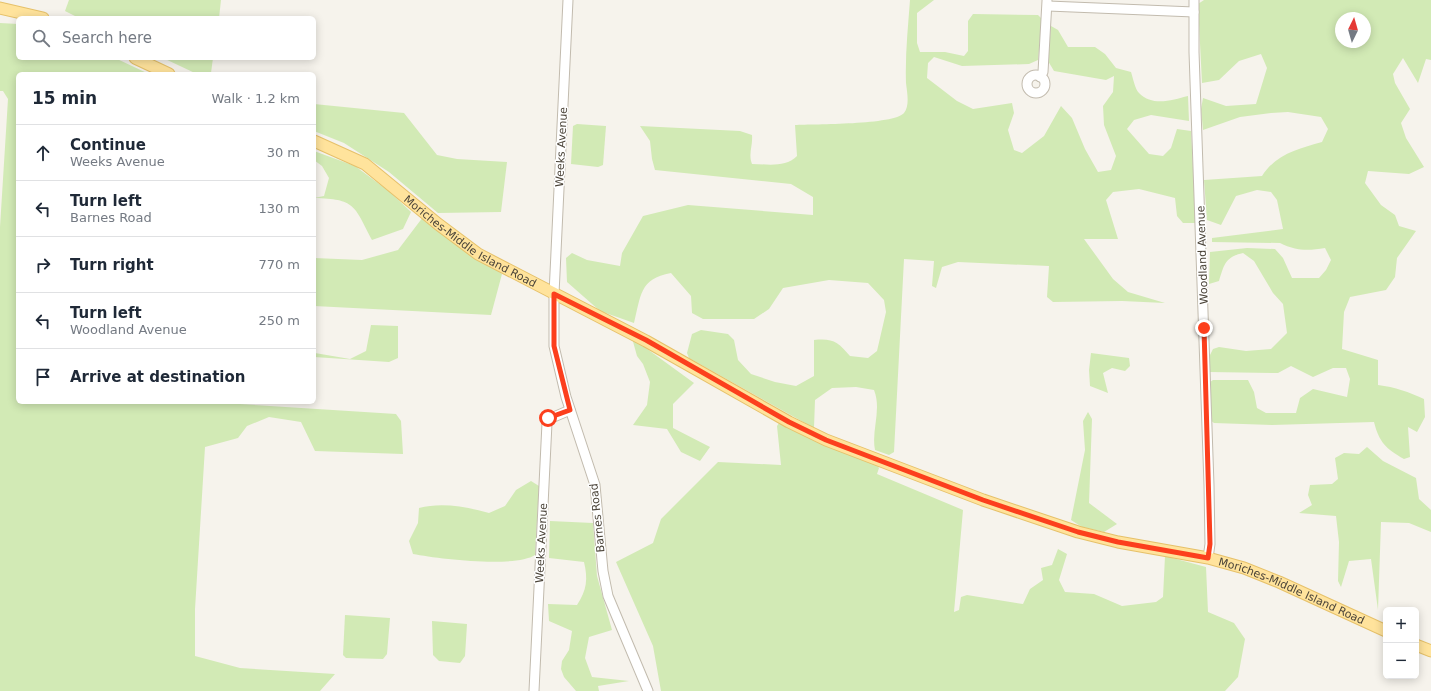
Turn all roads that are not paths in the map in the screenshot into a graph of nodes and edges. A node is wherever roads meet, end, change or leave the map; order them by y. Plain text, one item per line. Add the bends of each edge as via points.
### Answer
1 (568, 0) edge
2 (1194, 0) edge
3 (1048, 3) edge
4 (0, 8) edge
5 (1194, 12) junction
6 (35, 16) edge
7 (139, 60) edge
8 (165, 72) edge
9 (1040, 77) dead end
10 (316, 142) edge
11 (554, 294) junction
12 (570, 410) junction
13 (1208, 558) junction
14 (1383, 630) edge
15 (1419, 645) edge
16 (1431, 651) edge
17 (534, 691) edge
18 (648, 691) edge

1 - 11 street, Weeks Avenue
2 - 5 street, Woodland Avenue
3 - 5 street
3 - 9 street via 1043,72
4 - 6 main road
5 - 13 street, Woodland Avenue via 1209,500
7 - 8 main road
10 - 11 main road, Moriches-Middle Island Road via 365,164 478,254
11 - 12 street, Barnes Road via 554,346
11 - 13 main road, Moriches-Middle Island Road via 646,340 789,422 826,440 983,500 1078,532
12 - 17 street, Weeks Avenue via 548,418 547,423
12 - 18 street, Barnes Road via 594,485 602,567 608,596
13 - 14 main road, Moriches-Middle Island Road via 1279,582
15 - 16 main road

